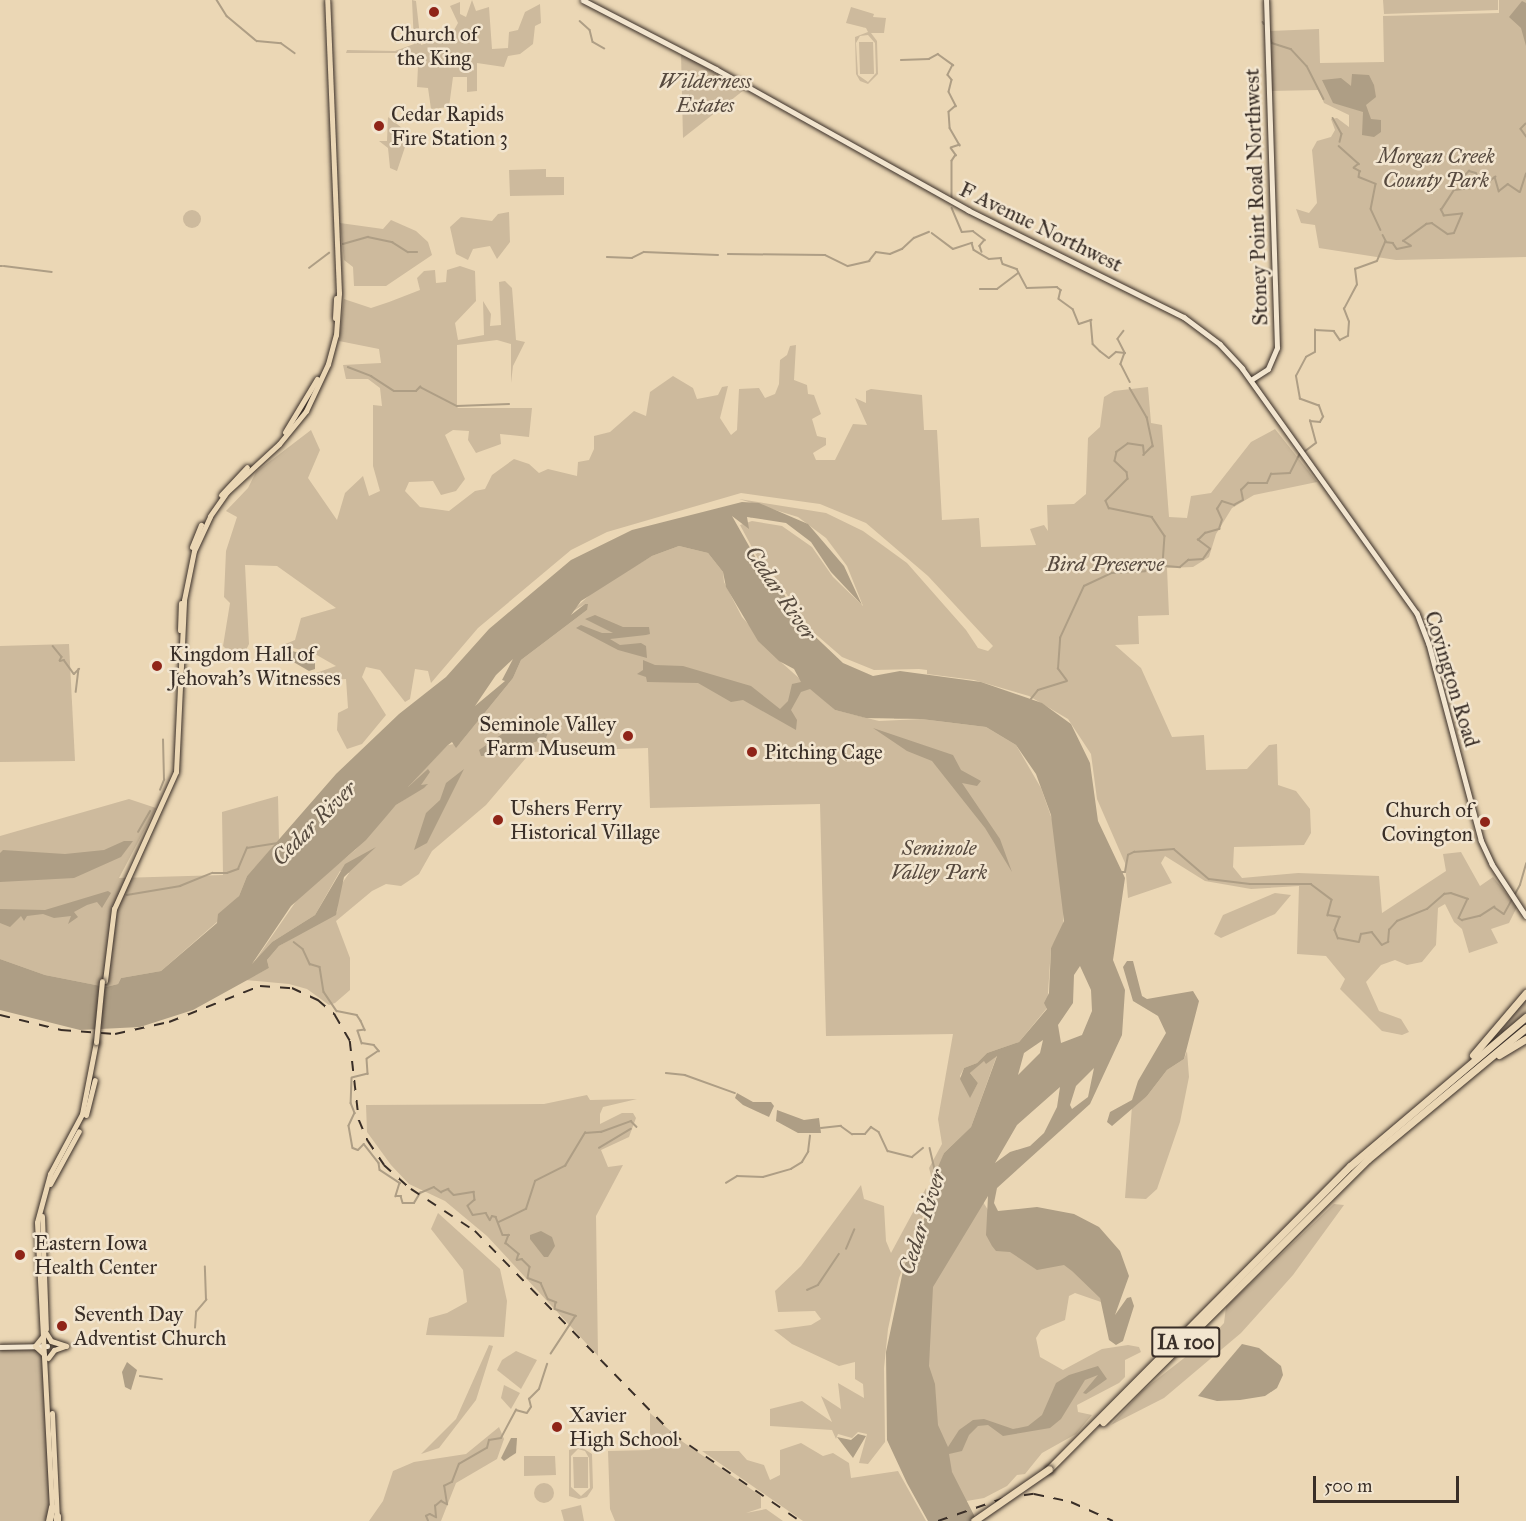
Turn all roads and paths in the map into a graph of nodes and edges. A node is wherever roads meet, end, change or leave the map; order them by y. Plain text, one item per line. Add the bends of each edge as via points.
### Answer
1 (327, 0) edge
2 (583, 0) edge
3 (1266, 0) edge
4 (1251, 380) junction
5 (1526, 916) edge
6 (1526, 993) edge
7 (1526, 1017) edge
8 (1526, 1028) edge
9 (1526, 1040) edge
10 (98, 1042) junction
11 (1450, 1078) junction
12 (1464, 1078) junction
13 (68, 1144) junction
14 (66, 1153) junction
15 (45, 1335) junction
16 (34, 1346) junction
17 (46, 1346) junction
18 (0, 1347) edge
19 (46, 1356) junction
20 (50, 1449) junction
21 (1050, 1471) junction
22 (57, 1497) junction
23 (52, 1507) joint
24 (54, 1520) edge
25 (974, 1521) edge
26 (983, 1521) edge

1 - 10 main road, bridge via 336,230 334,327 329,350 310,396 276,442 225,489 201,525 189,556 181,600 175,758 163,800 111,908
2 - 4 main road, F Avenue Northwest via 959,206 1184,317 1220,344
3 - 4 main road, Stoney Point Road Northwest via 1277,348 1268,369
4 - 5 main road, Covington Road via 1419,619 1479,831 1492,864
6 - 11 highway via 1496,1032
7 - 11 highway, IA 100
8 - 12 highway, IA 100
9 - 12 highway
10 - 13 main road via 85,1106
10 - 14 main road via 88,1107
11 - 21 highway, IA 100 via 1321,1195
12 - 21 highway, IA 100 via 1393,1137
13 - 14 main road
13 - 15 main road via 48,1179 37,1221
14 - 15 main road via 49,1186 41,1221
15 - 16 main road
15 - 17 main road
15 - 19 main road via 66,1346
16 - 17 main road
16 - 18 main road
16 - 19 main road
17 - 19 main road
19 - 20 main road
19 - 22 main road
20 - 22 main road
20 - 23 main road
21 - 25 highway, IA 100, bridge
21 - 26 highway, IA 100, bridge
22 - 24 main road
23 - 24 highway

